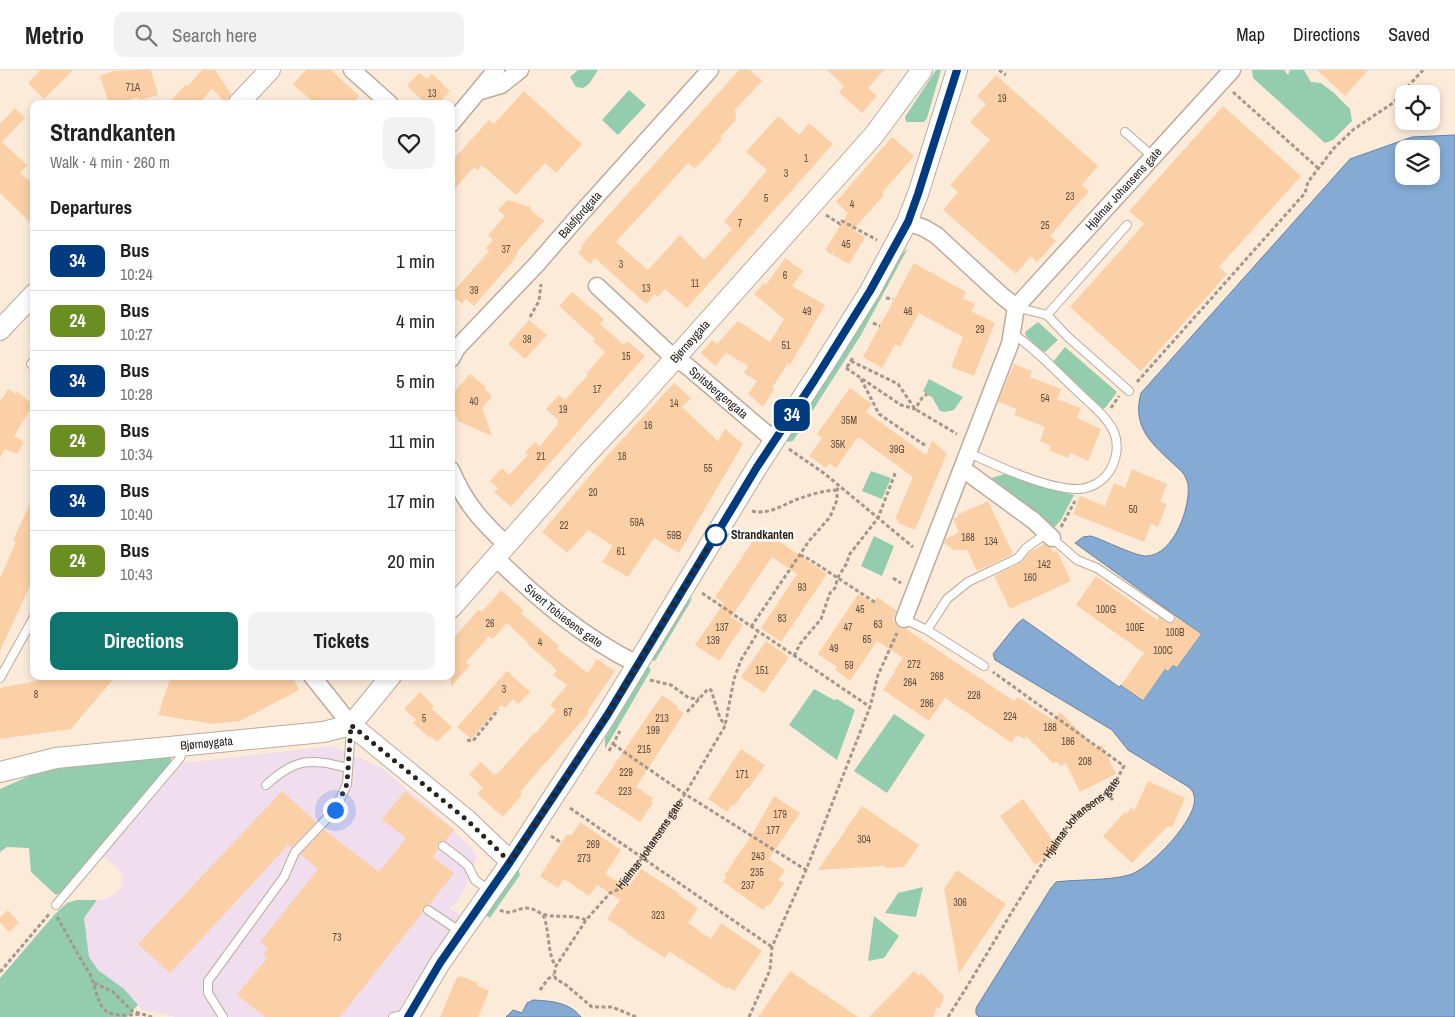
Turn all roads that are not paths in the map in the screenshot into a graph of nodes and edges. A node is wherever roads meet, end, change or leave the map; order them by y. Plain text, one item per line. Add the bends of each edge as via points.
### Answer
1 (270, 70) edge
2 (352, 70) edge
3 (496, 70) edge
4 (520, 70) edge
5 (922, 70) edge
6 (957, 70) edge
7 (704, 72) edge
8 (1227, 76) edge
9 (480, 92) junction
10 (242, 100) edge
11 (386, 100) edge
12 (455, 120) edge
13 (1125, 132) dead end
14 (1152, 156) junction
15 (908, 222) junction
16 (1128, 225) dead end
17 (598, 286) dead end
18 (30, 300) edge
19 (1016, 307) junction
20 (1047, 315) junction
21 (0, 330) edge
22 (1012, 334) junction
23 (455, 352) edge
24 (674, 358) junction
25 (1127, 389) road end
26 (774, 440) junction
27 (966, 461) junction
28 (455, 478) edge
29 (1050, 535) junction
30 (501, 551) junction
31 (455, 603) edge
32 (1170, 618) dead end
33 (904, 619) joint
34 (30, 624) edge
35 (927, 630) junction
36 (637, 664) junction
37 (984, 666) road end
38 (0, 678) edge
39 (315, 680) edge
40 (388, 680) edge
41 (351, 725) junction
42 (183, 746) junction
43 (348, 768) junction
44 (0, 772) edge
45 (266, 785) dead end
46 (443, 846) dead end
47 (510, 862) junction
48 (490, 892) junction
49 (54, 908) road end
50 (428, 910) dead end
51 (461, 932) junction
52 (404, 1016) edge
53 (223, 1017) edge

1 - 10 street
2 - 11 street
3 - 9 street
4 - 9 street via 501,85
5 - 24 street, Bjørnøygata via 874,135
6 - 15 street
7 - 23 street, Balsfjordgata via 537,264
8 - 14 street, Hjalmar Johansens gate
9 - 12 street
13 - 14 lane
14 - 19 street, Hjalmar Johansens gate
15 - 19 street via 936,235
15 - 26 street via 859,309
16 - 20 lane
17 - 24 street, Spitsbergengata
18 - 21 street
19 - 20 lane
19 - 22 street
20 - 25 lane
22 - 27 street
22 - 27 lane via 1046,361 1104,418 1116,439 1115,459 1100,481 1087,488 1074,489 1003,468
24 - 26 street, Spitsbergengata
24 - 30 street, Bjørnøygata
26 - 36 street
27 - 29 street
27 - 33 street
28 - 30 street
29 - 32 lane via 1077,560 1097,568
29 - 35 lane via 1026,548 1018,558 968,582 947,599
30 - 31 street, Bjørnøygata
30 - 36 street, Sivert Tobiesens gate via 580,630
33 - 35 lane
34 - 38 lane
35 - 37 lane
36 - 47 street via 608,714
39 - 41 street
40 - 41 street
41 - 42 street, Bjørnøygata via 323,732
41 - 43 lane
41 - 47 street via 467,820
42 - 44 street, Bjørnøygata via 56,758
42 - 49 lane via 180,758
43 - 45 lane via 318,761 302,762
43 - 53 lane via 347,784 335,810 295,852 284,877 208,981 208,993
46 - 48 lane via 468,866 475,880
47 - 48 street
48 - 51 street
50 - 51 lane
51 - 52 street

